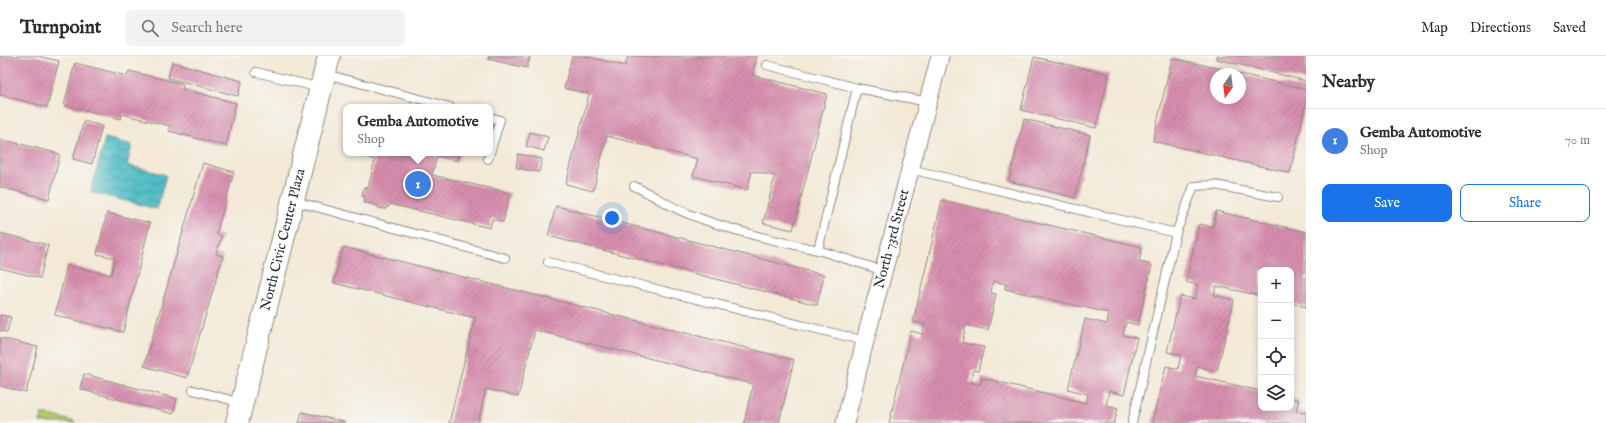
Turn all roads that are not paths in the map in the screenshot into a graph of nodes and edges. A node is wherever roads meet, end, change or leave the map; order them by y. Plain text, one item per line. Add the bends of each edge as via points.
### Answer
1 (940, 56) edge
2 (767, 65) dead end
3 (256, 72) dead end
4 (325, 73) edge
5 (856, 88) junction
6 (928, 102) junction
7 (439, 104) edge
8 (493, 119) edge
9 (493, 143) edge
10 (489, 156) edge
11 (488, 160) dead end
12 (910, 169) junction
13 (634, 186) dead end
14 (1278, 197) dead end
15 (293, 201) junction
16 (1176, 233) junction
17 (818, 250) junction
18 (505, 258) dead end
19 (548, 262) dead end
20 (884, 271) junction
21 (865, 341) junction
22 (193, 390) dead end
23 (240, 413) edge
24 (845, 423) edge
25 (1132, 423) edge

1 - 6 street, North 73rd Street
2 - 5 lane
3 - 4 lane
4 - 7 lane
4 - 15 street, North Civic Center Plaza
5 - 6 lane
5 - 17 lane
6 - 12 street, North 73rd Street
8 - 9 lane via 500,120
10 - 11 lane
12 - 16 lane
12 - 20 street, North 73rd Street
13 - 17 lane via 690,215
14 - 16 lane via 1215,185 1194,186
15 - 18 lane
15 - 23 street, North Civic Center Plaza
16 - 25 lane
17 - 20 lane
19 - 21 lane
20 - 21 street, North 73rd Street
21 - 24 street, North 73rd Street
22 - 23 lane

